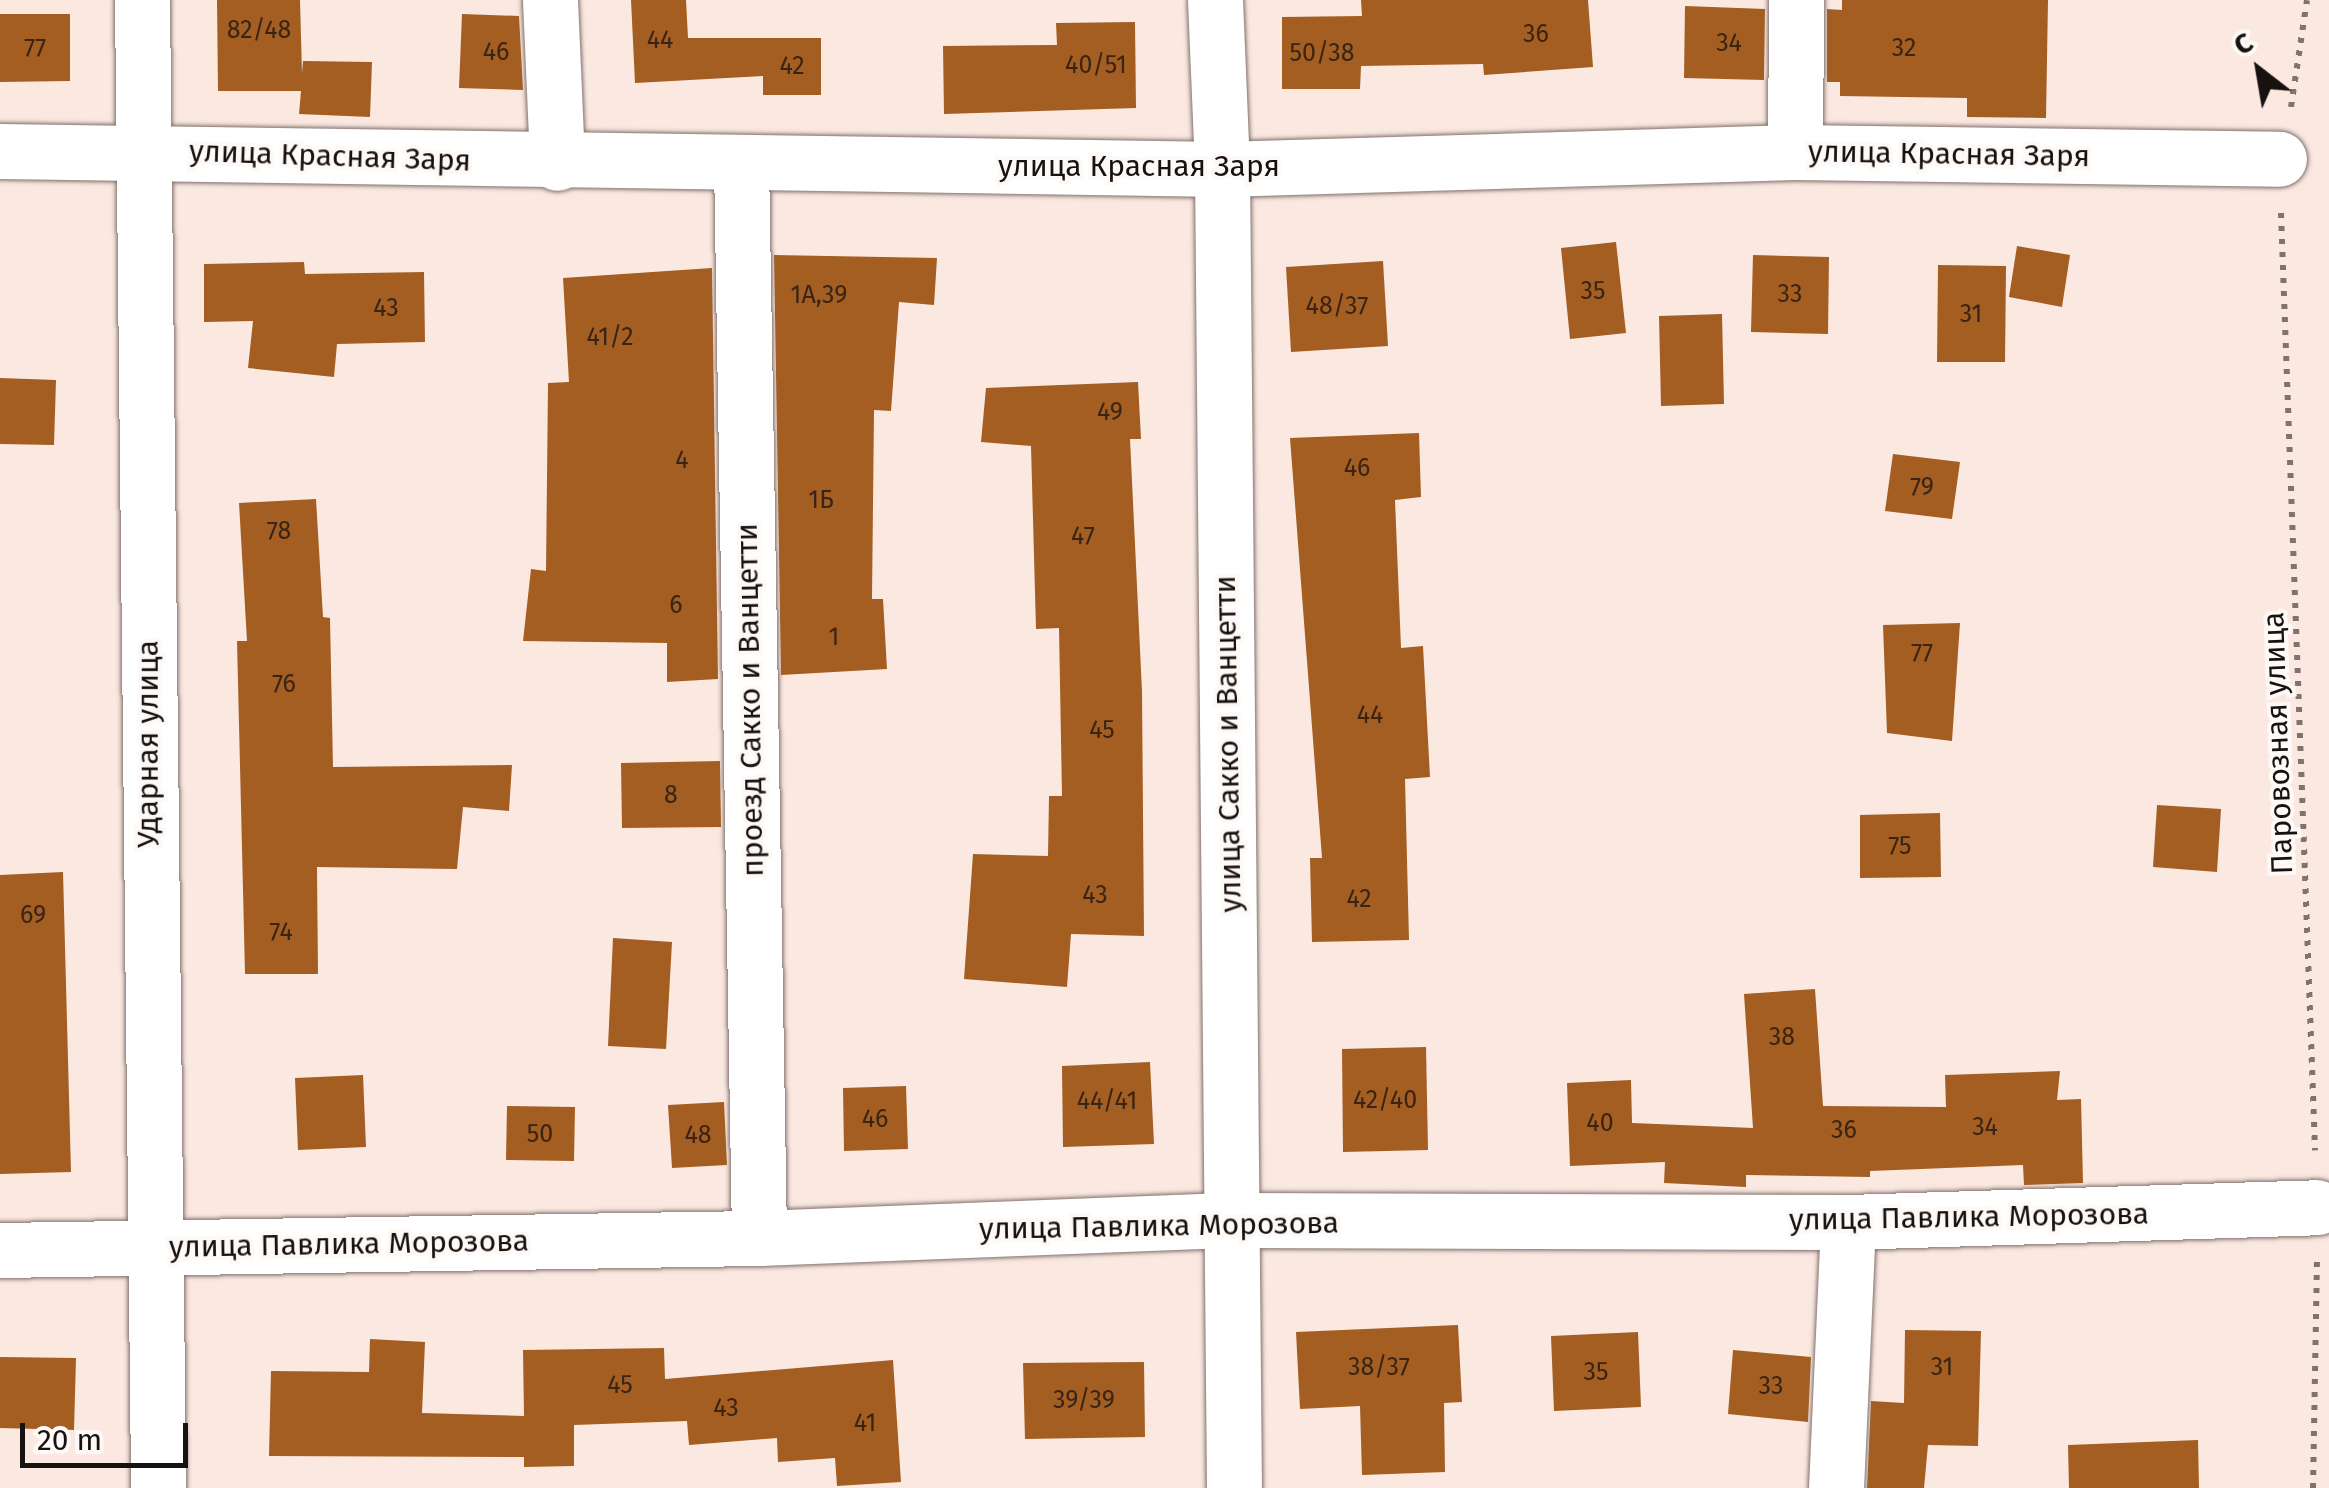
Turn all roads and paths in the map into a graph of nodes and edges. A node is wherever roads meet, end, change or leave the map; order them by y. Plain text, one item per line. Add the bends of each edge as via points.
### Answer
1 (142, 0) edge
2 (550, 0) edge
3 (1214, 0) edge
4 (1796, 0) edge
5 (2307, 0) edge
6 (0, 151) edge
7 (145, 151) junction
8 (1795, 152) junction
9 (2279, 159) junction
10 (741, 162) junction
11 (557, 163) junction
12 (1222, 169) junction
13 (2318, 1207) junction
14 (1233, 1220) junction
15 (1848, 1222) junction
16 (758, 1238) junction
17 (151, 1246) junction
18 (0, 1250) edge
19 (158, 1488) edge
20 (1234, 1488) edge
21 (1836, 1488) edge
22 (2313, 1488) edge

1 - 7 street, Ударная улица
2 - 11 street
3 - 12 street, улица Сакко и Ванцетти
4 - 8 street
5 - 9 path, Паровозная улица via 2305,47
6 - 7 street, улица Красная Заря
7 - 11 street, улица Красная Заря
7 - 17 street, Ударная улица
8 - 9 street, улица Красная Заря
8 - 12 street, улица Красная Заря
9 - 13 path, Паровозная улица
10 - 11 street, улица Красная Заря
10 - 12 street, улица Красная Заря
10 - 16 street, проезд Сакко и Ванцетти
12 - 14 street, улица Сакко и Ванцетти
13 - 15 street, улица Павлика Морозова
13 - 22 path, Паровозная улица
14 - 15 street, улица Павлика Морозова
14 - 16 street, улица Павлика Морозова
14 - 20 street, улица Сакко и Ванцетти
15 - 21 street
16 - 17 street, улица Павлика Морозова
17 - 18 street, улица Павлика Морозова
17 - 19 street, Ударная улица

